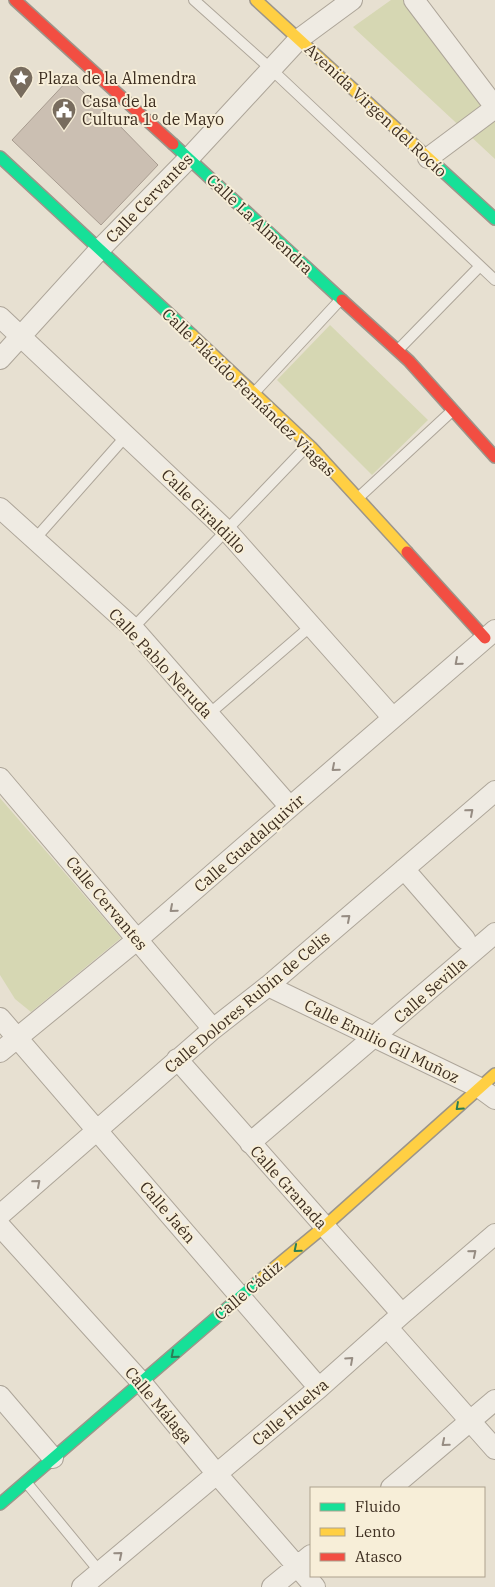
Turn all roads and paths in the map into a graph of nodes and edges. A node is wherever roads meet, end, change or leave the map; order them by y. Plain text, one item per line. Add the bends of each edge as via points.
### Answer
1 (15, 0) edge
2 (194, 0) edge
3 (256, 0) edge
4 (352, 0) edge
5 (414, 0) edge
6 (300, 39) junction
7 (271, 69) junction
8 (495, 108) edge
9 (0, 158) edge
10 (189, 158) junction
11 (428, 158) junction
12 (495, 219) edge
13 (100, 249) junction
14 (480, 266) junction
15 (495, 280) edge
16 (342, 299) junction
17 (0, 317) edge
18 (20, 336) junction
19 (398, 350) junction
20 (0, 359) edge
21 (254, 394) junction
22 (453, 410) junction
23 (126, 436) junction
24 (308, 446) junction
25 (495, 457) edge
26 (358, 499) junction
27 (0, 508) edge
28 (227, 531) junction
29 (35, 539) junction
30 (311, 626) junction
31 (133, 628) junction
32 (490, 634) edge
33 (208, 714) junction
34 (393, 718) junction
35 (0, 778) edge
36 (495, 791) edge
37 (290, 806) junction
38 (404, 869) junction
39 (495, 934) edge
40 (138, 939) junction
41 (465, 939) dead end
42 (268, 986) junction
43 (0, 1018) edge
44 (213, 1029) junction
45 (16, 1038) junction
46 (374, 1038) junction
47 (0, 1052) edge
48 (177, 1059) junction
49 (495, 1074) edge
50 (487, 1093) edge
51 (97, 1131) junction
52 (250, 1143) junction
53 (0, 1215) edge
54 (0, 1226) edge
55 (324, 1226) junction
56 (495, 1234) edge
57 (241, 1296) junction
58 (394, 1320) junction
59 (142, 1383) junction
60 (319, 1388) junction
61 (0, 1396) edge
62 (495, 1400) edge
63 (471, 1422) junction
64 (495, 1449) edge
65 (53, 1458) junction
66 (216, 1473) junction
67 (26, 1482) junction
68 (392, 1487) edge
69 (0, 1504) edge
70 (304, 1560) edge
71 (310, 1575) edge
72 (90, 1582) edge
73 (272, 1587) edge

1 - 10 street, Calle La Almendra
2 - 7 lane
3 - 6 street, Avenida Virgen del Rocío
4 - 6 street, Calle Cervantes
5 - 8 street
6 - 7 street, Calle Cervantes
6 - 11 street, Avenida Virgen del Rocío
7 - 10 street, Calle Cervantes
7 - 14 lane
8 - 11 street
9 - 13 street, Calle Plácido Fernández Viagas
10 - 13 street, Calle Cervantes
10 - 16 street, Calle La Almendra
11 - 12 street, Avenida Virgen del Rocío
13 - 18 street, Calle Cervantes
13 - 21 street, Calle Plácido Fernández Viagas
14 - 15 lane
14 - 19 lane
16 - 19 street, Calle La Almendra
16 - 21 lane
17 - 18 street, Calle Giraldillo
18 - 20 street, Calle Cervantes
18 - 23 street, Calle Giraldillo
19 - 22 street, Calle La Almendra
21 - 24 street, Calle Plácido Fernández Viagas
22 - 25 street, Calle La Almendra
22 - 26 lane
23 - 28 street, Calle Giraldillo
23 - 29 lane
24 - 26 street, Calle Plácido Fernández Viagas
24 - 28 lane
26 - 32 street, Calle Plácido Fernández Viagas
27 - 29 street, Calle Pablo Neruda
28 - 30 street, Calle Giraldillo
28 - 31 lane
29 - 31 street, Calle Pablo Neruda
30 - 33 lane
30 - 34 street, Calle Giraldillo
31 - 33 street, Calle Pablo Neruda
32 -> 34 street, Calle Guadalquivir
33 - 37 street, Calle Pablo Neruda
34 -> 37 street, Calle Guadalquivir
35 - 40 street, Calle Cervantes
38 -> 36 street, Calle Dolores Rubín de Celis
37 -> 40 street, Calle Guadalquivir
38 - 41 street
42 -> 38 street, Calle Dolores Rubín de Celis
39 - 46 street, Calle Sevilla
40 - 44 street, Calle Cervantes
40 - 45 street, Calle Guadalquivir
42 - 44 street, Calle Dolores Rubín de Celis
42 - 46 street, Calle Emilio Gil Muñoz
43 - 45 street, Calle Jaén
44 - 48 street, Calle Dolores Rubín de Celis
45 - 47 street, Calle Guadalquivir
45 - 51 street, Calle Jaén
46 - 50 street, Calle Emilio Gil Muñoz
46 - 52 street, Calle Sevilla
48 - 51 street, Calle Dolores Rubín de Celis
48 - 52 street, Calle Granada
49 - 50 street, Calle Cádiz
50 -> 55 street, Calle Cádiz
53 -> 51 street, Calle Dolores Rubín de Celis
51 - 57 street, Calle Jaén
52 - 55 street, Calle Granada
54 - 59 street, Calle Málaga
55 -> 57 street, Calle Cádiz
55 - 58 street, Calle Granada
58 -> 56 street, Calle Huelva
57 -> 59 street, Calle Cádiz
57 - 60 street, Calle Jaén
60 -> 58 street, Calle Huelva
58 - 63 street, Calle Granada
59 - 65 street, Calle Cádiz
59 - 66 street, Calle Málaga
60 - 66 street, Calle Huelva
61 - 65 street
62 - 63 street
63 - 64 street, Calle Granada
63 -> 68 street
65 - 67 street, Calle Cádiz
66 - 70 street, Calle Málaga
72 -> 66 street, Calle Huelva
67 - 69 street, Calle Cádiz
67 - 72 lane
70 - 71 street, Calle Málaga
70 - 73 street

